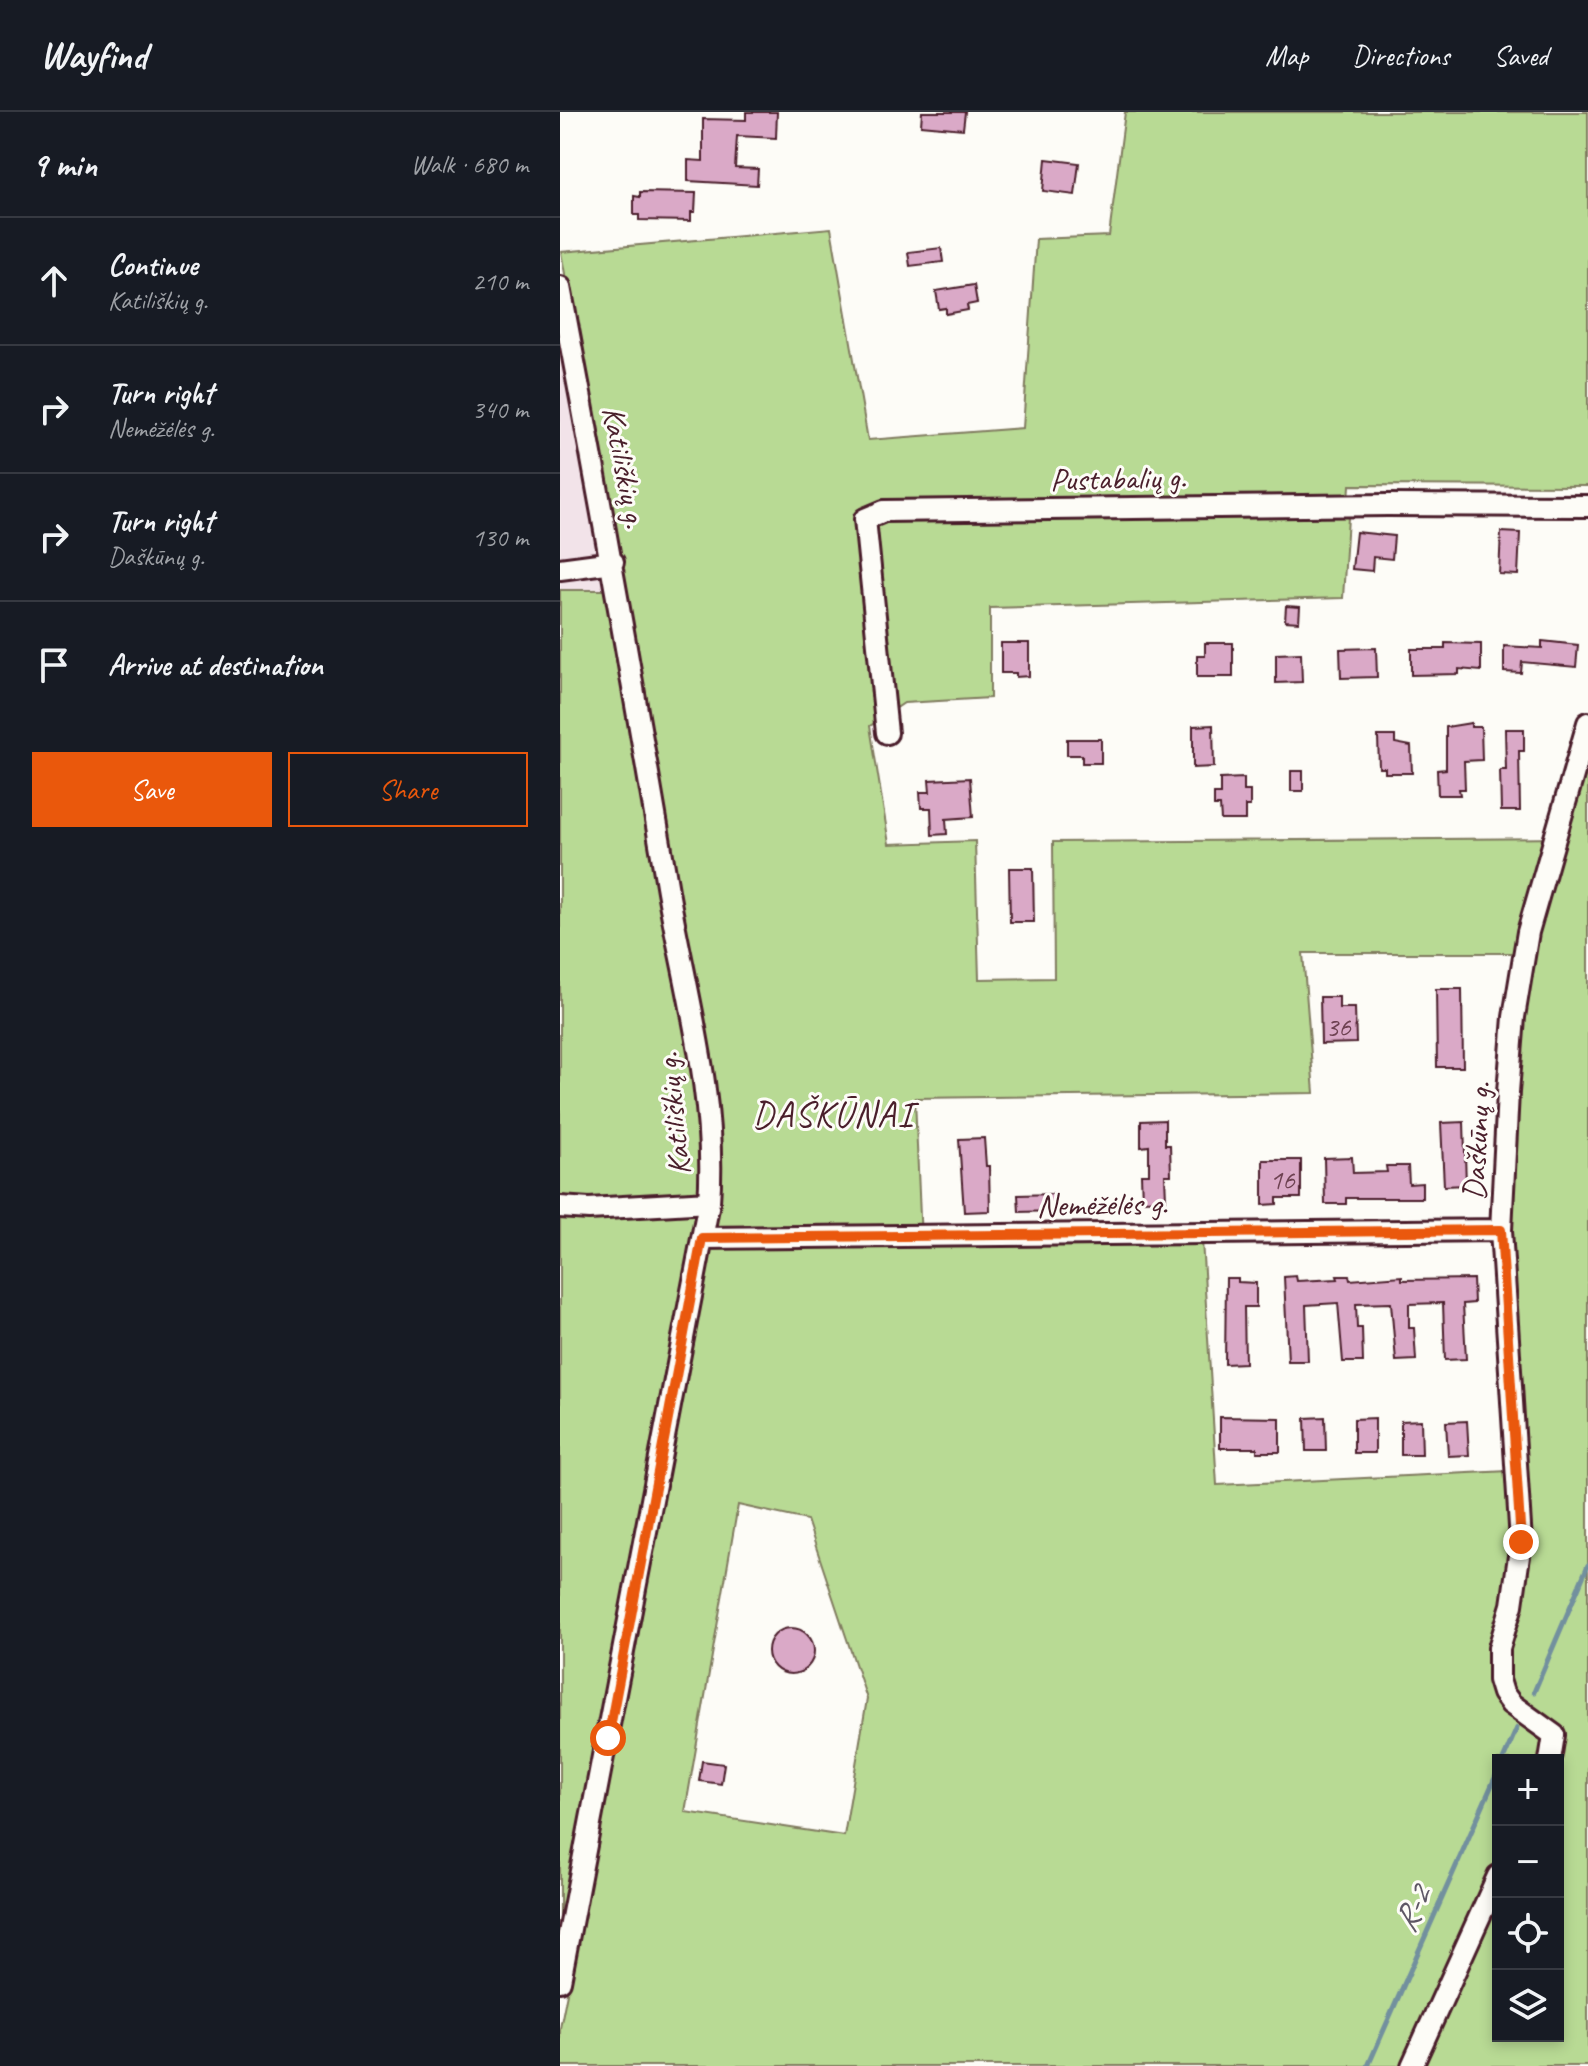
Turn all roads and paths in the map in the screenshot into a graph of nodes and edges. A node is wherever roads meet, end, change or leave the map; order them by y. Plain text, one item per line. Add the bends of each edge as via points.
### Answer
1 (560, 287) edge
2 (1588, 506) edge
3 (613, 562) junction
4 (560, 569) edge
5 (1588, 723) edge
6 (887, 733) dead end
7 (709, 1202) junction
8 (560, 1207) edge
9 (1501, 1230) junction
10 (702, 1238) junction
11 (1551, 1754) edge
12 (1492, 1889) edge
13 (560, 1981) edge
14 (1412, 2066) edge

1 - 3 street, Katiliškių g.
2 - 6 street, Pustabalių g. via 884,511 865,519
3 - 4 street
3 - 7 street, Katiliškių g. via 710,1112
5 - 9 street, Daškūnų g. via 1528,932 1513,1032
7 - 8 street
7 - 10 street, Katiliškių g.
9 - 10 street, Nemėžėlės g.
9 - 11 street, Daškūnų g. via 1521,1542 1499,1648 1499,1680 1511,1704 1554,1735
10 - 13 street, Katiliškių g.
12 - 14 street

